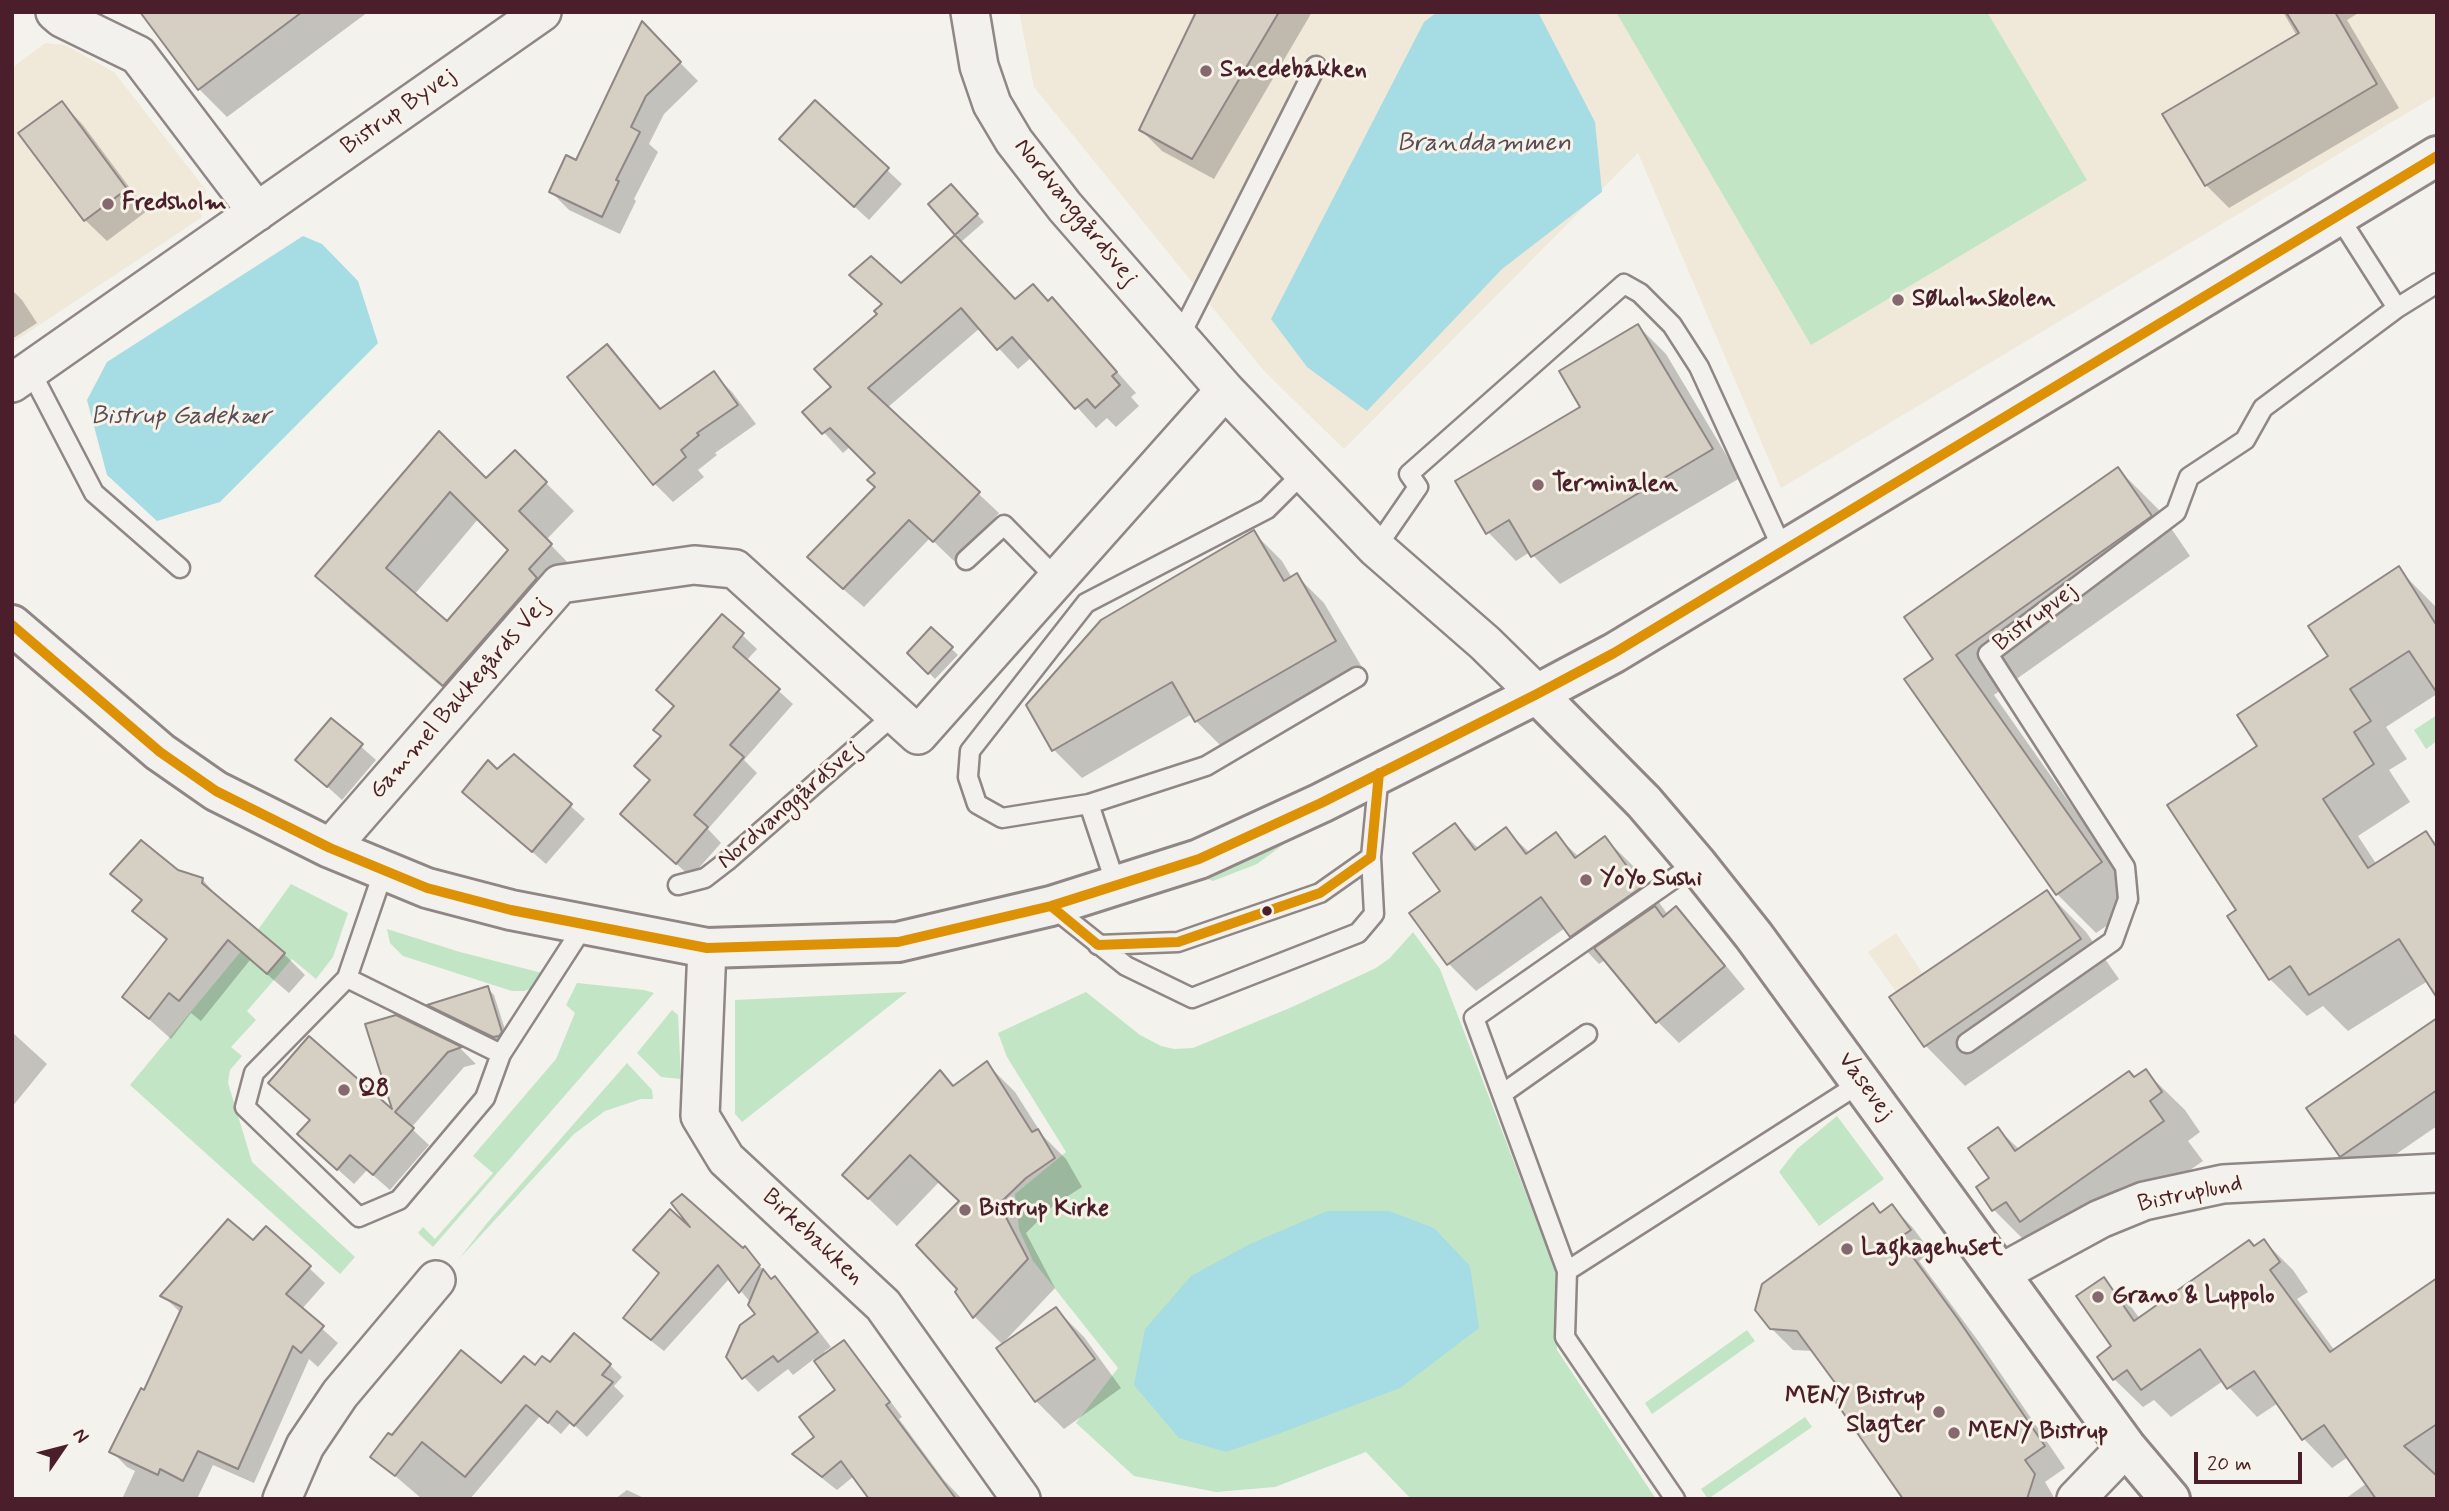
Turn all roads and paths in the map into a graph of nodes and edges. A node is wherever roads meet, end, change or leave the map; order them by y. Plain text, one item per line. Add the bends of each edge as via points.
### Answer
1 (55, 12) edge
2 (542, 12) edge
3 (970, 12) edge
4 (1316, 66) dead end
5 (2437, 156) edge
6 (257, 212) junction
7 (2339, 217) junction
8 (2437, 283) edge
9 (2397, 308) junction
10 (1180, 338) junction
11 (21, 376) edge
12 (1225, 390) junction
13 (1304, 472) junction
14 (1376, 548) junction
15 (1783, 550) junction
16 (966, 560) dead end
17 (180, 568) dead end
18 (1057, 579) junction
19 (12, 625) edge
20 (1357, 677) dead end
21 (1537, 694) junction
22 (906, 725) junction
23 (1379, 773) junction
24 (1089, 804) junction
25 (330, 848) junction
26 (1371, 857) junction
27 (1696, 863) junction
28 (384, 870) junction
29 (678, 885) dead end
30 (1116, 886) junction
31 (1051, 906) junction
32 (585, 924) junction
33 (1098, 944) junction
34 (707, 947) junction
35 (347, 978) junction
36 (1587, 1034) dead end
37 (1967, 1043) dead end
38 (501, 1054) junction
39 (1862, 1082) junction
40 (1502, 1094) junction
41 (2437, 1174) edge
42 (1567, 1271) junction
43 (2001, 1273) junction
44 (436, 1280) dead end
45 (2126, 1447) junction
46 (282, 1499) edge
47 (1021, 1499) edge
48 (1675, 1499) edge
49 (2076, 1499) edge
50 (2170, 1499) edge

1 - 6 street via 138,55
2 - 6 street, Bistrup Byvej
3 - 10 street, Nordvanggårdsvej via 979,66 992,104 1014,141 1065,207
4 - 10 lane
5 - 7 main road
6 - 11 street, Bistrup Byvej
7 - 9 lane
7 - 15 main road
8 - 9 lane, Bistrupvej
9 - 37 lane, Bistrupvej via 2263,408 2245,440 2189,477 2176,512 1988,654 2125,867 2127,899 2113,941
10 - 12 street, Nordvanggårdsvej
11 - 17 lane via 94,494
12 - 13 street, Nordvanggårdsvej
12 - 18 street, Nordvanggårdsvej
13 - 14 street, Nordvanggårdsvej
13 - 24 lane via 1267,509 1086,603 970,751 968,777 977,804 1002,818
14 - 15 lane via 1418,486 1409,474 1624,284 1640,293 1672,325 1699,367
14 - 21 street, Nordvanggårdsvej
15 - 21 main road via 1614,653
16 - 18 lane via 1003,525
18 - 22 street, Nordvanggårdsvej
19 - 25 main road via 160,752 204,783
20 - 24 lane via 1206,766
21 - 23 main road
21 - 27 main road, Vasevej via 1644,802
22 - 25 street, Gammel Bakkegårds Vej via 735,569 694,565 560,584
22 - 29 lane, Nordvanggårdsvej via 705,878
23 - 26 lane
23 - 30 main road via 1199,859
24 - 30 lane
25 - 28 main road
26 - 33 lane via 1320,893 1178,942
26 - 33 lane via 1374,914 1358,933 1192,998 1126,966
27 - 39 main road, Vasevej
27 - 40 lane via 1474,1018
28 - 32 main road via 427,888
28 - 35 lane
30 - 31 main road
31 - 33 lane
31 - 34 main road via 898,942
32 - 34 main road
32 - 38 lane
34 - 47 street, Birkebakken via 700,1116 726,1158 883,1305
35 - 38 lane
35 - 38 lane via 254,1073 245,1107 359,1217 399,1200 485,1098
36 - 40 lane
39 - 42 lane
39 - 43 main road, Vasevej
40 - 42 lane
41 - 43 street, Bistruplund via 2223,1184 2157,1198 2100,1219
42 - 48 lane via 1564,1337
43 - 45 main road, Vasevej
44 - 46 street via 340,1394 305,1447
45 - 49 street
45 - 50 main road, Vasevej

